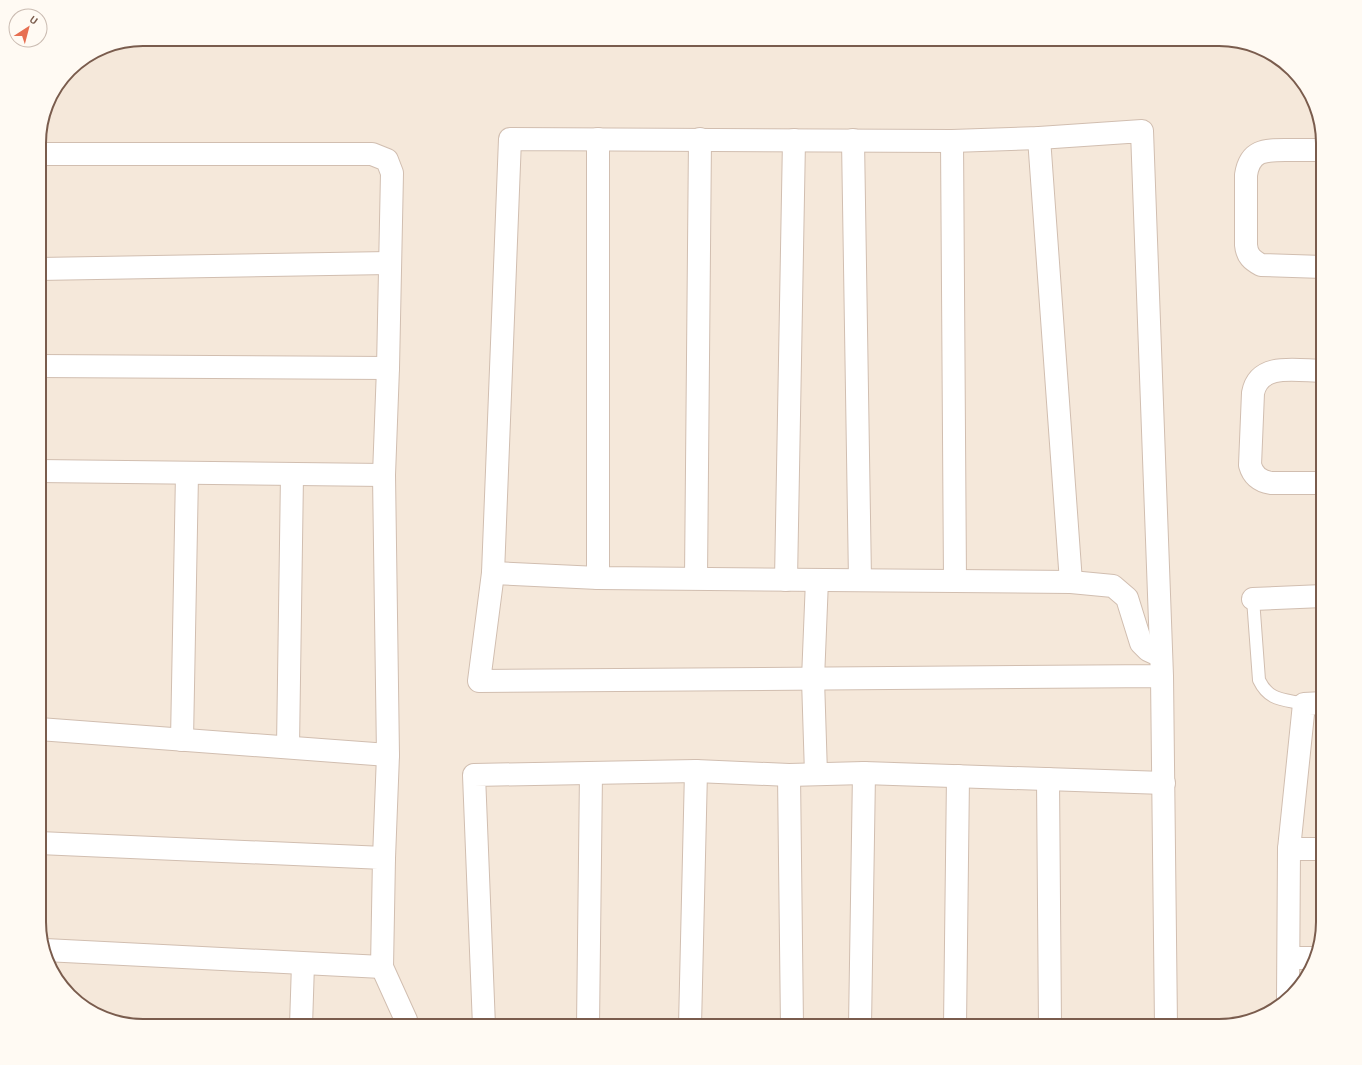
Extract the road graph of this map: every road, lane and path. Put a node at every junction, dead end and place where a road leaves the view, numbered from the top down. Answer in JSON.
{"nodes":[{"id":1,"x":1040,"y":138,"type":"junction"},
{"id":2,"x":598,"y":139,"type":"junction"},
{"id":3,"x":700,"y":140,"type":"junction"},
{"id":4,"x":794,"y":140,"type":"junction"},
{"id":5,"x":853,"y":140,"type":"junction"},
{"id":6,"x":952,"y":141,"type":"junction"},
{"id":7,"x":1316,"y":150,"type":"edge"},
{"id":8,"x":46,"y":154,"type":"edge"},
{"id":9,"x":389,"y":263,"type":"junction"},
{"id":10,"x":1316,"y":267,"type":"edge"},
{"id":11,"x":46,"y":269,"type":"edge"},
{"id":12,"x":46,"y":366,"type":"edge"},
{"id":13,"x":388,"y":368,"type":"junction"},
{"id":14,"x":1316,"y":371,"type":"edge"},
{"id":15,"x":46,"y":472,"type":"edge"},
{"id":16,"x":187,"y":474,"type":"junction"},
{"id":17,"x":292,"y":475,"type":"junction"},
{"id":18,"x":384,"y":475,"type":"junction"},
{"id":19,"x":1316,"y":484,"type":"edge"},
{"id":20,"x":493,"y":573,"type":"junction"},
{"id":21,"x":598,"y":578,"type":"junction"},
{"id":22,"x":696,"y":578,"type":"junction"},
{"id":23,"x":786,"y":580,"type":"junction"},
{"id":24,"x":817,"y":580,"type":"junction"},
{"id":25,"x":860,"y":580,"type":"junction"},
{"id":26,"x":955,"y":581,"type":"junction"},
{"id":27,"x":1071,"y":582,"type":"junction"},
{"id":28,"x":1316,"y":596,"type":"edge"},
{"id":29,"x":1253,"y":599,"type":"joint"},
{"id":30,"x":1162,"y":666,"type":"junction"},
{"id":31,"x":813,"y":679,"type":"junction"},
{"id":32,"x":1314,"y":703,"type":"edge"},
{"id":33,"x":46,"y":730,"type":"edge"},
{"id":34,"x":182,"y":740,"type":"junction"},
{"id":35,"x":288,"y":747,"type":"junction"},
{"id":36,"x":388,"y":754,"type":"junction"},
{"id":37,"x":696,"y":771,"type":"junction"},
{"id":38,"x":591,"y":773,"type":"junction"},
{"id":39,"x":864,"y":773,"type":"junction"},
{"id":40,"x":816,"y":774,"type":"junction"},
{"id":41,"x":789,"y":775,"type":"junction"},
{"id":42,"x":958,"y":776,"type":"junction"},
{"id":43,"x":1048,"y":779,"type":"junction"},
{"id":44,"x":1164,"y":783,"type":"junction"},
{"id":45,"x":46,"y":843,"type":"edge"},
{"id":46,"x":1290,"y":849,"type":"junction"},
{"id":47,"x":1316,"y":849,"type":"edge"},
{"id":48,"x":384,"y":858,"type":"junction"},
{"id":49,"x":50,"y":950,"type":"edge"},
{"id":50,"x":1289,"y":958,"type":"junction"},
{"id":51,"x":1309,"y":958,"type":"edge"},
{"id":52,"x":303,"y":964,"type":"junction"},
{"id":53,"x":382,"y":968,"type":"junction"},
{"id":54,"x":1288,"y":990,"type":"edge"},
{"id":55,"x":301,"y":1019,"type":"edge"},
{"id":56,"x":406,"y":1019,"type":"edge"},
{"id":57,"x":484,"y":1019,"type":"edge"},
{"id":58,"x":588,"y":1019,"type":"edge"},
{"id":59,"x":690,"y":1019,"type":"edge"},
{"id":60,"x":792,"y":1019,"type":"edge"},
{"id":61,"x":860,"y":1019,"type":"edge"},
{"id":62,"x":955,"y":1019,"type":"edge"},
{"id":63,"x":1050,"y":1019,"type":"edge"},
{"id":64,"x":1166,"y":1019,"type":"edge"}],
"edges":[{"from":1,"to":6,"type":"street"},
{"from":1,"to":27,"type":"street"},
{"from":1,"to":30,"type":"street"},
{"from":2,"to":3,"type":"street"},
{"from":2,"to":20,"type":"street"},
{"from":2,"to":21,"type":"street"},
{"from":3,"to":4,"type":"street"},
{"from":3,"to":22,"type":"street"},
{"from":4,"to":5,"type":"street"},
{"from":4,"to":23,"type":"street"},
{"from":5,"to":6,"type":"street"},
{"from":5,"to":25,"type":"street"},
{"from":6,"to":26,"type":"street"},
{"from":7,"to":10,"type":"street"},
{"from":8,"to":9,"type":"street"},
{"from":9,"to":11,"type":"street"},
{"from":9,"to":13,"type":"street"},
{"from":12,"to":13,"type":"street"},
{"from":13,"to":18,"type":"street"},
{"from":14,"to":19,"type":"street"},
{"from":15,"to":16,"type":"street"},
{"from":16,"to":17,"type":"street"},
{"from":16,"to":34,"type":"street"},
{"from":17,"to":18,"type":"street"},
{"from":17,"to":35,"type":"street"},
{"from":18,"to":36,"type":"street"},
{"from":20,"to":21,"type":"street"},
{"from":20,"to":31,"type":"street"},
{"from":21,"to":22,"type":"street"},
{"from":22,"to":23,"type":"street"},
{"from":23,"to":24,"type":"street"},
{"from":24,"to":25,"type":"street"},
{"from":24,"to":31,"type":"street"},
{"from":25,"to":26,"type":"street"},
{"from":26,"to":27,"type":"street"},
{"from":27,"to":30,"type":"street"},
{"from":28,"to":29,"type":"street"},
{"from":29,"to":32,"type":"lane"},
{"from":30,"to":31,"type":"street"},
{"from":30,"to":44,"type":"street"},
{"from":31,"to":40,"type":"street"},
{"from":32,"to":46,"type":"street"},
{"from":33,"to":34,"type":"street"},
{"from":34,"to":35,"type":"street"},
{"from":35,"to":36,"type":"street"},
{"from":36,"to":48,"type":"street"},
{"from":37,"to":38,"type":"street"},
{"from":37,"to":41,"type":"street"},
{"from":37,"to":59,"type":"street"},
{"from":38,"to":57,"type":"street"},
{"from":38,"to":58,"type":"street"},
{"from":39,"to":40,"type":"street"},
{"from":39,"to":42,"type":"street"},
{"from":39,"to":61,"type":"street"},
{"from":40,"to":41,"type":"street"},
{"from":41,"to":60,"type":"street"},
{"from":42,"to":43,"type":"street"},
{"from":42,"to":62,"type":"street"},
{"from":43,"to":44,"type":"street"},
{"from":43,"to":63,"type":"street"},
{"from":44,"to":64,"type":"street"},
{"from":45,"to":48,"type":"street"},
{"from":46,"to":47,"type":"street"},
{"from":46,"to":50,"type":"street"},
{"from":48,"to":53,"type":"street"},
{"from":49,"to":52,"type":"street"},
{"from":50,"to":51,"type":"street"},
{"from":50,"to":54,"type":"street"},
{"from":52,"to":53,"type":"street"},
{"from":52,"to":55,"type":"street"},
{"from":53,"to":56,"type":"street"}]}
